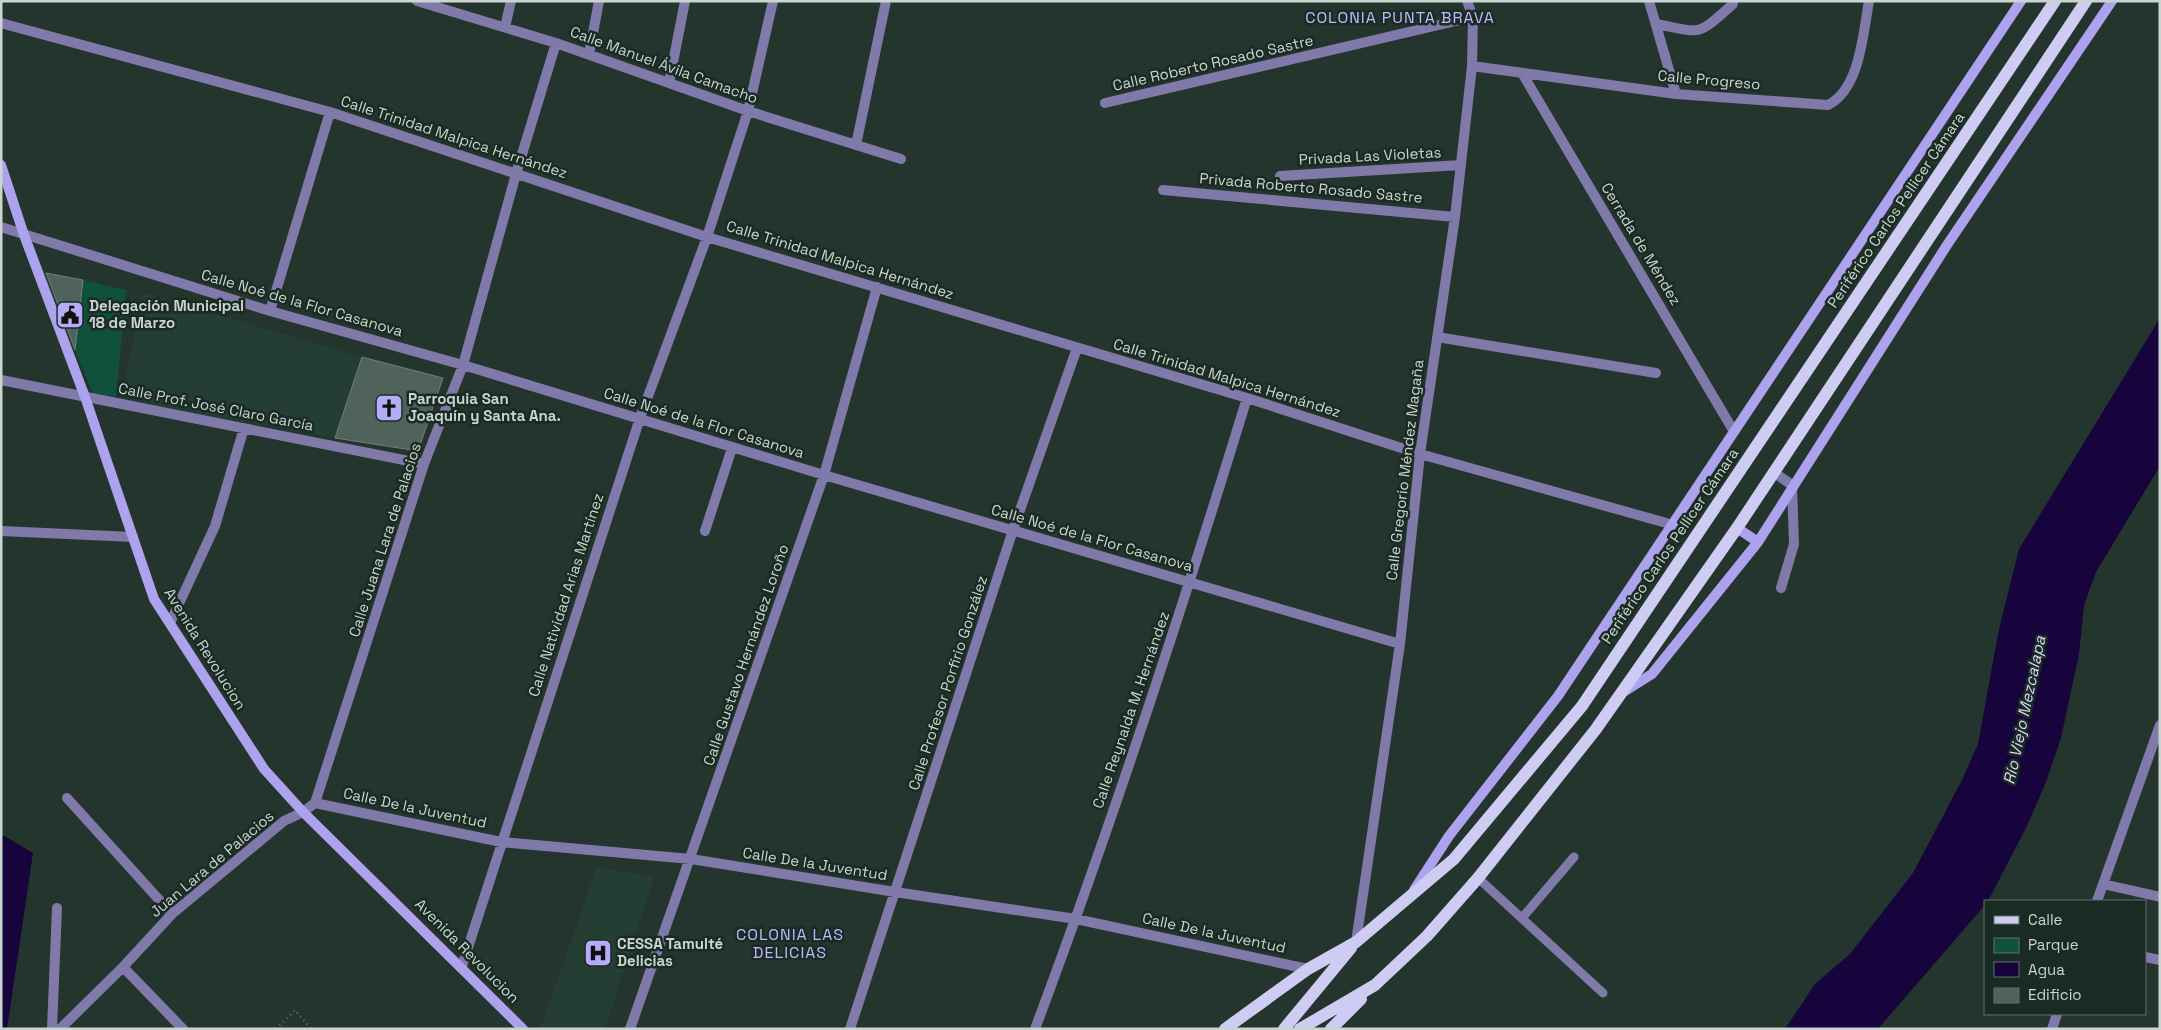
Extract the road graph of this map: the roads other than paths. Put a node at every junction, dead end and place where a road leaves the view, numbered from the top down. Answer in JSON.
{"nodes":[{"id":1,"x":417,"y":1,"type":"edge"},
{"id":2,"x":511,"y":1,"type":"edge"},
{"id":3,"x":600,"y":1,"type":"edge"},
{"id":4,"x":685,"y":1,"type":"edge"},
{"id":5,"x":772,"y":1,"type":"edge"},
{"id":6,"x":886,"y":1,"type":"edge"},
{"id":7,"x":1467,"y":1,"type":"edge"},
{"id":8,"x":1649,"y":1,"type":"edge"},
{"id":9,"x":1733,"y":1,"type":"edge"},
{"id":10,"x":1868,"y":1,"type":"edge"},
{"id":11,"x":2021,"y":1,"type":"edge"},
{"id":12,"x":2055,"y":1,"type":"edge"},
{"id":13,"x":2086,"y":1,"type":"edge"},
{"id":14,"x":2112,"y":1,"type":"edge"},
{"id":15,"x":436,"y":4,"type":"edge"},
{"id":16,"x":1474,"y":17,"type":"junction"},
{"id":17,"x":1,"y":23,"type":"edge"},
{"id":18,"x":1656,"y":24,"type":"junction"},
{"id":19,"x":505,"y":27,"type":"junction"},
{"id":20,"x":556,"y":43,"type":"junction"},
{"id":21,"x":589,"y":54,"type":"junction"},
{"id":22,"x":1472,"y":66,"type":"junction"},
{"id":23,"x":1522,"y":73,"type":"junction"},
{"id":24,"x":669,"y":83,"type":"junction"},
{"id":25,"x":1676,"y":94,"type":"junction"},
{"id":26,"x":1105,"y":103,"type":"dead end"},
{"id":27,"x":748,"y":111,"type":"junction"},
{"id":28,"x":330,"y":112,"type":"junction"},
{"id":29,"x":856,"y":145,"type":"junction"},
{"id":30,"x":901,"y":159,"type":"dead end"},
{"id":31,"x":1,"y":165,"type":"edge"},
{"id":32,"x":1461,"y":165,"type":"junction"},
{"id":33,"x":516,"y":174,"type":"junction"},
{"id":34,"x":1280,"y":176,"type":"dead end"},
{"id":35,"x":1163,"y":190,"type":"dead end"},
{"id":36,"x":1455,"y":217,"type":"junction"},
{"id":37,"x":1,"y":227,"type":"edge"},
{"id":38,"x":24,"y":235,"type":"junction"},
{"id":39,"x":707,"y":236,"type":"junction"},
{"id":40,"x":877,"y":287,"type":"junction"},
{"id":41,"x":270,"y":311,"type":"junction"},
{"id":42,"x":1437,"y":337,"type":"junction"},
{"id":43,"x":1077,"y":348,"type":"junction"},
{"id":44,"x":463,"y":365,"type":"junction"},
{"id":45,"x":1656,"y":373,"type":"dead end"},
{"id":46,"x":1,"y":380,"type":"edge"},
{"id":47,"x":85,"y":397,"type":"junction"},
{"id":48,"x":1247,"y":398,"type":"junction"},
{"id":49,"x":640,"y":418,"type":"junction"},
{"id":50,"x":244,"y":428,"type":"junction"},
{"id":51,"x":1733,"y":430,"type":"junction"},
{"id":52,"x":732,"y":448,"type":"junction"},
{"id":53,"x":1420,"y":454,"type":"junction"},
{"id":54,"x":424,"y":464,"type":"junction"},
{"id":55,"x":1772,"y":472,"type":"junction"},
{"id":56,"x":824,"y":476,"type":"junction"},
{"id":57,"x":1792,"y":486,"type":"junction"},
{"id":58,"x":1670,"y":524,"type":"junction"},
{"id":59,"x":1738,"y":528,"type":"junction"},
{"id":60,"x":1013,"y":530,"type":"junction"},
{"id":61,"x":1,"y":531,"type":"edge"},
{"id":62,"x":705,"y":531,"type":"dead end"},
{"id":63,"x":133,"y":537,"type":"junction"},
{"id":64,"x":1758,"y":542,"type":"junction"},
{"id":65,"x":1190,"y":582,"type":"junction"},
{"id":66,"x":1782,"y":588,"type":"dead end"},
{"id":67,"x":170,"y":623,"type":"junction"},
{"id":68,"x":1400,"y":644,"type":"junction"},
{"id":69,"x":1618,"y":695,"type":"junction"},
{"id":70,"x":2160,"y":725,"type":"edge"},
{"id":71,"x":67,"y":798,"type":"dead end"},
{"id":72,"x":315,"y":803,"type":"junction"},
{"id":73,"x":304,"y":812,"type":"junction"},
{"id":74,"x":500,"y":842,"type":"junction"},
{"id":75,"x":1574,"y":857,"type":"dead end"},
{"id":76,"x":691,"y":859,"type":"junction"},
{"id":77,"x":1478,"y":878,"type":"junction"},
{"id":78,"x":2103,"y":884,"type":"junction"},
{"id":79,"x":895,"y":892,"type":"junction"},
{"id":80,"x":1412,"y":893,"type":"junction"},
{"id":81,"x":2160,"y":897,"type":"edge"},
{"id":82,"x":2097,"y":900,"type":"edge"},
{"id":83,"x":57,"y":908,"type":"dead end"},
{"id":84,"x":172,"y":914,"type":"junction"},
{"id":85,"x":1522,"y":918,"type":"junction"},
{"id":86,"x":1076,"y":919,"type":"junction"},
{"id":87,"x":1356,"y":942,"type":"junction"},
{"id":88,"x":2146,"y":957,"type":"edge"},
{"id":89,"x":2160,"y":960,"type":"edge"},
{"id":90,"x":123,"y":966,"type":"junction"},
{"id":91,"x":462,"y":966,"type":"junction"},
{"id":92,"x":1308,"y":969,"type":"junction"},
{"id":93,"x":1375,"y":985,"type":"junction"},
{"id":94,"x":1603,"y":992,"type":"dead end"},
{"id":95,"x":2057,"y":1015,"type":"edge"},
{"id":96,"x":52,"y":1029,"type":"edge"},
{"id":97,"x":60,"y":1029,"type":"edge"},
{"id":98,"x":183,"y":1029,"type":"edge"},
{"id":99,"x":523,"y":1029,"type":"edge"},
{"id":100,"x":630,"y":1029,"type":"edge"},
{"id":101,"x":850,"y":1029,"type":"edge"},
{"id":102,"x":1035,"y":1029,"type":"edge"},
{"id":103,"x":1225,"y":1029,"type":"edge"},
{"id":104,"x":1284,"y":1029,"type":"edge"},
{"id":105,"x":1300,"y":1029,"type":"edge"},
{"id":106,"x":1331,"y":1029,"type":"edge"},
{"id":107,"x":2052,"y":1029,"type":"edge"}],
"edges":[{"from":1,"to":15,"type":"street","name":"Calle Manuel Ávila Camacho"},
{"from":2,"to":19,"type":"street"},
{"from":3,"to":21,"type":"street"},
{"from":4,"to":24,"type":"street"},
{"from":5,"to":27,"type":"street","name":"Calle Natividad Arias Martínez"},
{"from":6,"to":29,"type":"street"},
{"from":7,"to":16,"type":"street","name":"Calle Gregorio Méndez Magaña"},
{"from":8,"to":18,"type":"street"},
{"from":9,"to":18,"type":"street"},
{"from":10,"to":25,"type":"street","name":"Calle Progreso"},
{"from":11,"to":51,"type":"street"},
{"from":12,"to":80,"type":"main road","name":"Periférico Carlos Pellicer Cámara"},
{"from":13,"to":55,"type":"main road"},
{"from":14,"to":57,"type":"street"},
{"from":15,"to":19,"type":"street","name":"Calle Manuel Ávila Camacho"},
{"from":16,"to":22,"type":"street","name":"Calle Gregorio Méndez Magaña"},
{"from":16,"to":26,"type":"street","name":"Calle Roberto Rosado Sastre"},
{"from":17,"to":28,"type":"street","name":"Calle Trinidad Malpica Hernández"},
{"from":18,"to":25,"type":"street"},
{"from":19,"to":20,"type":"street","name":"Calle Manuel Ávila Camacho"},
{"from":20,"to":21,"type":"street","name":"Calle Manuel Ávila Camacho"},
{"from":20,"to":33,"type":"street","name":"Calle Juana Lara de Palacios"},
{"from":21,"to":24,"type":"street","name":"Calle Manuel Ávila Camacho"},
{"from":22,"to":23,"type":"street","name":"Calle Progreso"},
{"from":22,"to":32,"type":"street","name":"Calle Gregorio Méndez Magaña"},
{"from":23,"to":25,"type":"street","name":"Calle Progreso"},
{"from":23,"to":51,"type":"street","name":"Cerrada de Méndez"},
{"from":24,"to":27,"type":"street","name":"Calle Manuel Ávila Camacho"},
{"from":27,"to":29,"type":"street","name":"Calle Manuel Ávila Camacho"},
{"from":27,"to":39,"type":"street","name":"Calle Natividad Arias Martínez"},
{"from":28,"to":33,"type":"street","name":"Calle Trinidad Malpica Hernández"},
{"from":28,"to":41,"type":"street"},
{"from":29,"to":30,"type":"street","name":"Calle Manuel Ávila Camacho"},
{"from":31,"to":38,"type":"street","name":"Avenida Revolucion"},
{"from":32,"to":34,"type":"street","name":"Privada Las Violetas"},
{"from":32,"to":36,"type":"street","name":"Calle Gregorio Méndez Magaña"},
{"from":33,"to":39,"type":"street","name":"Calle Trinidad Malpica Hernández"},
{"from":33,"to":44,"type":"street","name":"Calle Juana Lara de Palacios"},
{"from":35,"to":36,"type":"street","name":"Privada Roberto Rosado Sastre"},
{"from":36,"to":42,"type":"street","name":"Calle Gregorio Méndez Magaña"},
{"from":37,"to":38,"type":"street","name":"Calle Noé de la Flor Casanova"},
{"from":38,"to":41,"type":"street","name":"Calle Noé de la Flor Casanova"},
{"from":38,"to":47,"type":"street","name":"Avenida Revolucion"},
{"from":39,"to":40,"type":"street","name":"Calle Trinidad Malpica Hernández"},
{"from":39,"to":49,"type":"street","name":"Calle Natividad Arias Martínez"},
{"from":40,"to":43,"type":"street","name":"Calle Trinidad Malpica Hernández"},
{"from":40,"to":56,"type":"street","name":"Calle Gustavo Hernández Loroño"},
{"from":41,"to":44,"type":"street","name":"Calle Noé de la Flor Casanova"},
{"from":42,"to":45,"type":"street"},
{"from":42,"to":53,"type":"street","name":"Calle Gregorio Méndez Magaña"},
{"from":43,"to":48,"type":"street","name":"Calle Trinidad Malpica Hernández"},
{"from":43,"to":60,"type":"street","name":"Calle Profesor Porfirio González"},
{"from":44,"to":49,"type":"street","name":"Calle Noé de la Flor Casanova"},
{"from":44,"to":54,"type":"street","name":"Calle Juana Lara de Palacios"},
{"from":46,"to":47,"type":"street","name":"Calle Prof. José Claro García"},
{"from":47,"to":50,"type":"street","name":"Calle Prof. José Claro García"},
{"from":47,"to":63,"type":"street","name":"Avenida Revolucion"},
{"from":48,"to":53,"type":"street","name":"Calle Trinidad Malpica Hernández"},
{"from":48,"to":65,"type":"street","name":"Calle Reynalda M. Hernández"},
{"from":49,"to":52,"type":"street","name":"Calle Noé de la Flor Casanova"},
{"from":49,"to":74,"type":"street","name":"Calle Natividad Arias Martínez"},
{"from":50,"to":54,"type":"street","name":"Calle Prof. José Claro García"},
{"from":50,"to":67,"type":"street"},
{"from":51,"to":58,"type":"street"},
{"from":52,"to":56,"type":"street","name":"Calle Noé de la Flor Casanova"},
{"from":52,"to":62,"type":"street"},
{"from":53,"to":58,"type":"street","name":"Calle Trinidad Malpica Hernández"},
{"from":53,"to":68,"type":"street","name":"Calle Gregorio Méndez Magaña"},
{"from":54,"to":72,"type":"street","name":"Calle Juana Lara de Palacios"},
{"from":55,"to":57,"type":"street"},
{"from":55,"to":59,"type":"main road"},
{"from":56,"to":60,"type":"street","name":"Calle Noé de la Flor Casanova"},
{"from":56,"to":76,"type":"street","name":"Calle Gustavo Hernández Loroño"},
{"from":57,"to":64,"type":"street"},
{"from":57,"to":66,"type":"street"},
{"from":58,"to":80,"type":"street"},
{"from":59,"to":64,"type":"street"},
{"from":59,"to":69,"type":"main road"},
{"from":60,"to":65,"type":"street","name":"Calle Noé de la Flor Casanova"},
{"from":60,"to":79,"type":"street","name":"Calle Profesor Porfirio González"},
{"from":61,"to":63,"type":"street"},
{"from":63,"to":67,"type":"street","name":"Avenida Revolucion"},
{"from":64,"to":69,"type":"street"},
{"from":65,"to":68,"type":"street","name":"Calle Noé de la Flor Casanova"},
{"from":65,"to":86,"type":"street","name":"Calle Reynalda M. Hernández"},
{"from":67,"to":73,"type":"street","name":"Avenida Revolucion"},
{"from":68,"to":87,"type":"street","name":"Calle Gregorio Méndez Magaña"},
{"from":69,"to":77,"type":"main road"},
{"from":70,"to":78,"type":"street"},
{"from":71,"to":84,"type":"street"},
{"from":72,"to":73,"type":"street"},
{"from":72,"to":74,"type":"street","name":"Calle De la Juventud"},
{"from":73,"to":84,"type":"street","name":"Juan Lara de Palacios"},
{"from":73,"to":91,"type":"street","name":"Avenida Revolucion"},
{"from":74,"to":76,"type":"street","name":"Calle De la Juventud"},
{"from":74,"to":91,"type":"street","name":"Calle Natividad Arias Martínez"},
{"from":75,"to":85,"type":"lane"},
{"from":76,"to":79,"type":"street","name":"Calle De la Juventud"},
{"from":76,"to":100,"type":"street","name":"Calle Gustavo Hernández Loroño"},
{"from":77,"to":85,"type":"lane"},
{"from":77,"to":93,"type":"main road"},
{"from":78,"to":81,"type":"street"},
{"from":78,"to":82,"type":"street"},
{"from":79,"to":86,"type":"street","name":"Calle De la Juventud"},
{"from":79,"to":101,"type":"street","name":"Calle Profesor Porfirio González"},
{"from":80,"to":87,"type":"main road","name":"Periférico Carlos Pellicer Cámara"},
{"from":83,"to":96,"type":"street"},
{"from":84,"to":90,"type":"street","name":"Juan Lara de Palacios"},
{"from":85,"to":94,"type":"lane"},
{"from":86,"to":92,"type":"street","name":"Calle De la Juventud"},
{"from":86,"to":102,"type":"street","name":"Calle Reynalda M. Hernández"},
{"from":87,"to":92,"type":"main road","name":"Periférico Carlos Pellicer Cámara"},
{"from":87,"to":104,"type":"main road"},
{"from":88,"to":89,"type":"street"},
{"from":90,"to":97,"type":"street","name":"Juan Lara de Palacios"},
{"from":90,"to":98,"type":"street"},
{"from":91,"to":99,"type":"street","name":"Avenida Revolucion"},
{"from":92,"to":103,"type":"main road","name":"Periférico Carlos Pellicer Cámara"},
{"from":93,"to":105,"type":"main road"},
{"from":93,"to":106,"type":"main road"},
{"from":95,"to":107,"type":"street"}]}
